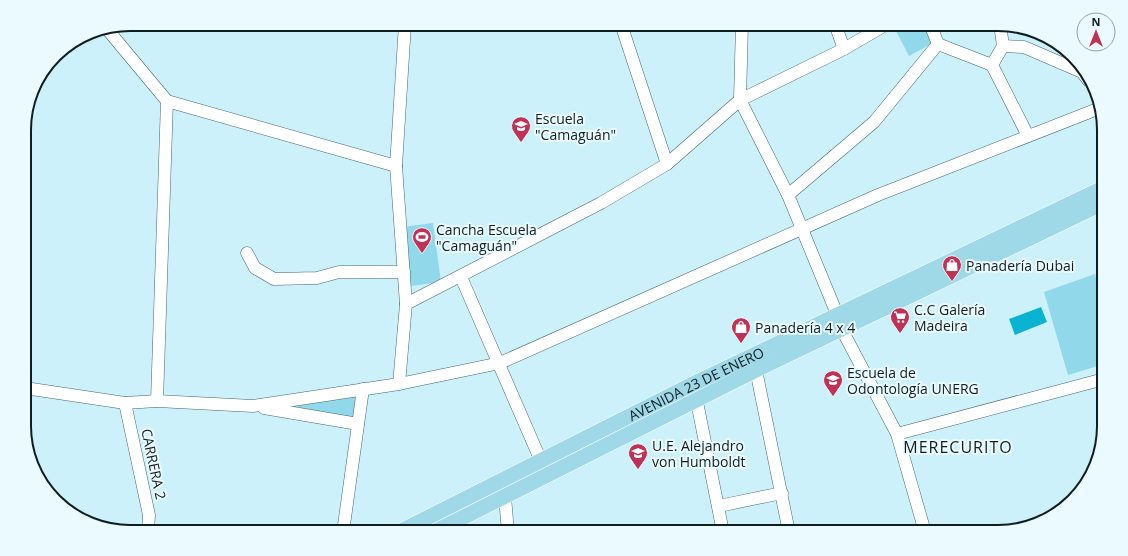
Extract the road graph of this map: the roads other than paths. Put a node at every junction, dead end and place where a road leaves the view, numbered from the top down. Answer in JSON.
{"nodes":[{"id":1,"x":405,"y":31,"type":"edge"},
{"id":2,"x":623,"y":31,"type":"edge"},
{"id":3,"x":742,"y":31,"type":"edge"},
{"id":4,"x":838,"y":31,"type":"edge"},
{"id":5,"x":875,"y":31,"type":"edge"},
{"id":6,"x":933,"y":31,"type":"edge"},
{"id":7,"x":1001,"y":31,"type":"edge"},
{"id":8,"x":110,"y":33,"type":"edge"},
{"id":9,"x":938,"y":44,"type":"junction"},
{"id":10,"x":1003,"y":46,"type":"junction"},
{"id":11,"x":844,"y":49,"type":"junction"},
{"id":12,"x":992,"y":65,"type":"junction"},
{"id":13,"x":1077,"y":70,"type":"edge"},
{"id":14,"x":740,"y":100,"type":"junction"},
{"id":15,"x":167,"y":101,"type":"junction"},
{"id":16,"x":1095,"y":110,"type":"edge"},
{"id":17,"x":1028,"y":136,"type":"junction"},
{"id":18,"x":667,"y":164,"type":"junction"},
{"id":19,"x":396,"y":166,"type":"junction"},
{"id":20,"x":1097,"y":191,"type":"edge"},
{"id":21,"x":788,"y":195,"type":"junction"},
{"id":22,"x":1097,"y":206,"type":"edge"},
{"id":23,"x":802,"y":229,"type":"junction"},
{"id":24,"x":247,"y":253,"type":"dead end"},
{"id":25,"x":404,"y":272,"type":"junction"},
{"id":26,"x":461,"y":277,"type":"junction"},
{"id":27,"x":406,"y":304,"type":"junction"},
{"id":28,"x":839,"y":321,"type":"junction"},
{"id":29,"x":500,"y":364,"type":"junction"},
{"id":30,"x":756,"y":370,"type":"junction"},
{"id":31,"x":1097,"y":382,"type":"edge"},
{"id":32,"x":399,"y":384,"type":"junction"},
{"id":33,"x":693,"y":384,"type":"junction"},
{"id":34,"x":31,"y":389,"type":"edge"},
{"id":35,"x":362,"y":389,"type":"junction"},
{"id":36,"x":697,"y":400,"type":"junction"},
{"id":37,"x":157,"y":401,"type":"junction"},
{"id":38,"x":125,"y":403,"type":"junction"},
{"id":39,"x":253,"y":406,"type":"junction"},
{"id":40,"x":358,"y":424,"type":"junction"},
{"id":41,"x":897,"y":434,"type":"junction"},
{"id":42,"x":541,"y":460,"type":"junction"},
{"id":43,"x":782,"y":493,"type":"junction"},
{"id":44,"x":505,"y":497,"type":"junction"},
{"id":45,"x":719,"y":506,"type":"junction"},
{"id":46,"x":148,"y":525,"type":"edge"},
{"id":47,"x":344,"y":525,"type":"edge"},
{"id":48,"x":413,"y":525,"type":"edge"},
{"id":49,"x":448,"y":525,"type":"edge"},
{"id":50,"x":507,"y":525,"type":"edge"},
{"id":51,"x":722,"y":525,"type":"edge"},
{"id":52,"x":788,"y":525,"type":"edge"},
{"id":53,"x":923,"y":525,"type":"edge"}],
"edges":[{"from":1,"to":19,"type":"street"},
{"from":2,"to":18,"type":"street"},
{"from":3,"to":14,"type":"street"},
{"from":4,"to":11,"type":"street"},
{"from":5,"to":11,"type":"street"},
{"from":6,"to":9,"type":"street"},
{"from":7,"to":10,"type":"street"},
{"from":8,"to":15,"type":"street"},
{"from":9,"to":12,"type":"street"},
{"from":9,"to":21,"type":"street"},
{"from":10,"to":12,"type":"street"},
{"from":10,"to":13,"type":"street"},
{"from":11,"to":14,"type":"street"},
{"from":12,"to":17,"type":"street"},
{"from":14,"to":18,"type":"street"},
{"from":14,"to":21,"type":"street"},
{"from":15,"to":19,"type":"street"},
{"from":15,"to":37,"type":"street"},
{"from":16,"to":17,"type":"street"},
{"from":17,"to":23,"type":"street"},
{"from":18,"to":26,"type":"street"},
{"from":19,"to":25,"type":"street"},
{"from":20,"to":28,"type":"main road","name":"AVENIDA 23 DE ENERO"},
{"from":21,"to":23,"type":"street"},
{"from":22,"to":28,"type":"main road","name":"AVENIDA 23 DE ENERO"},
{"from":23,"to":28,"type":"street"},
{"from":23,"to":29,"type":"street"},
{"from":24,"to":25,"type":"street"},
{"from":25,"to":27,"type":"street"},
{"from":26,"to":27,"type":"street"},
{"from":26,"to":29,"type":"street"},
{"from":27,"to":32,"type":"street"},
{"from":28,"to":30,"type":"main road","name":"AVENIDA 23 DE ENERO"},
{"from":28,"to":33,"type":"main road","name":"AVENIDA 23 DE ENERO"},
{"from":28,"to":41,"type":"street"},
{"from":29,"to":32,"type":"street"},
{"from":29,"to":42,"type":"street"},
{"from":30,"to":36,"type":"main road","name":"AVENIDA 23 DE ENERO"},
{"from":30,"to":43,"type":"street"},
{"from":31,"to":41,"type":"street"},
{"from":32,"to":35,"type":"street"},
{"from":33,"to":36,"type":"street"},
{"from":33,"to":42,"type":"main road","name":"AVENIDA 23 DE ENERO"},
{"from":34,"to":38,"type":"street"},
{"from":35,"to":39,"type":"street"},
{"from":35,"to":40,"type":"street"},
{"from":36,"to":44,"type":"main road","name":"AVENIDA 23 DE ENERO"},
{"from":36,"to":45,"type":"street"},
{"from":37,"to":38,"type":"street"},
{"from":37,"to":39,"type":"street"},
{"from":38,"to":46,"type":"street","name":"CARRERA 2"},
{"from":39,"to":40,"type":"street"},
{"from":40,"to":47,"type":"street"},
{"from":41,"to":53,"type":"street"},
{"from":42,"to":48,"type":"main road","name":"AVENIDA 23 DE ENERO"},
{"from":43,"to":45,"type":"street"},
{"from":43,"to":52,"type":"street"},
{"from":44,"to":49,"type":"main road","name":"AVENIDA 23 DE ENERO"},
{"from":44,"to":50,"type":"street"},
{"from":45,"to":51,"type":"street"}]}
